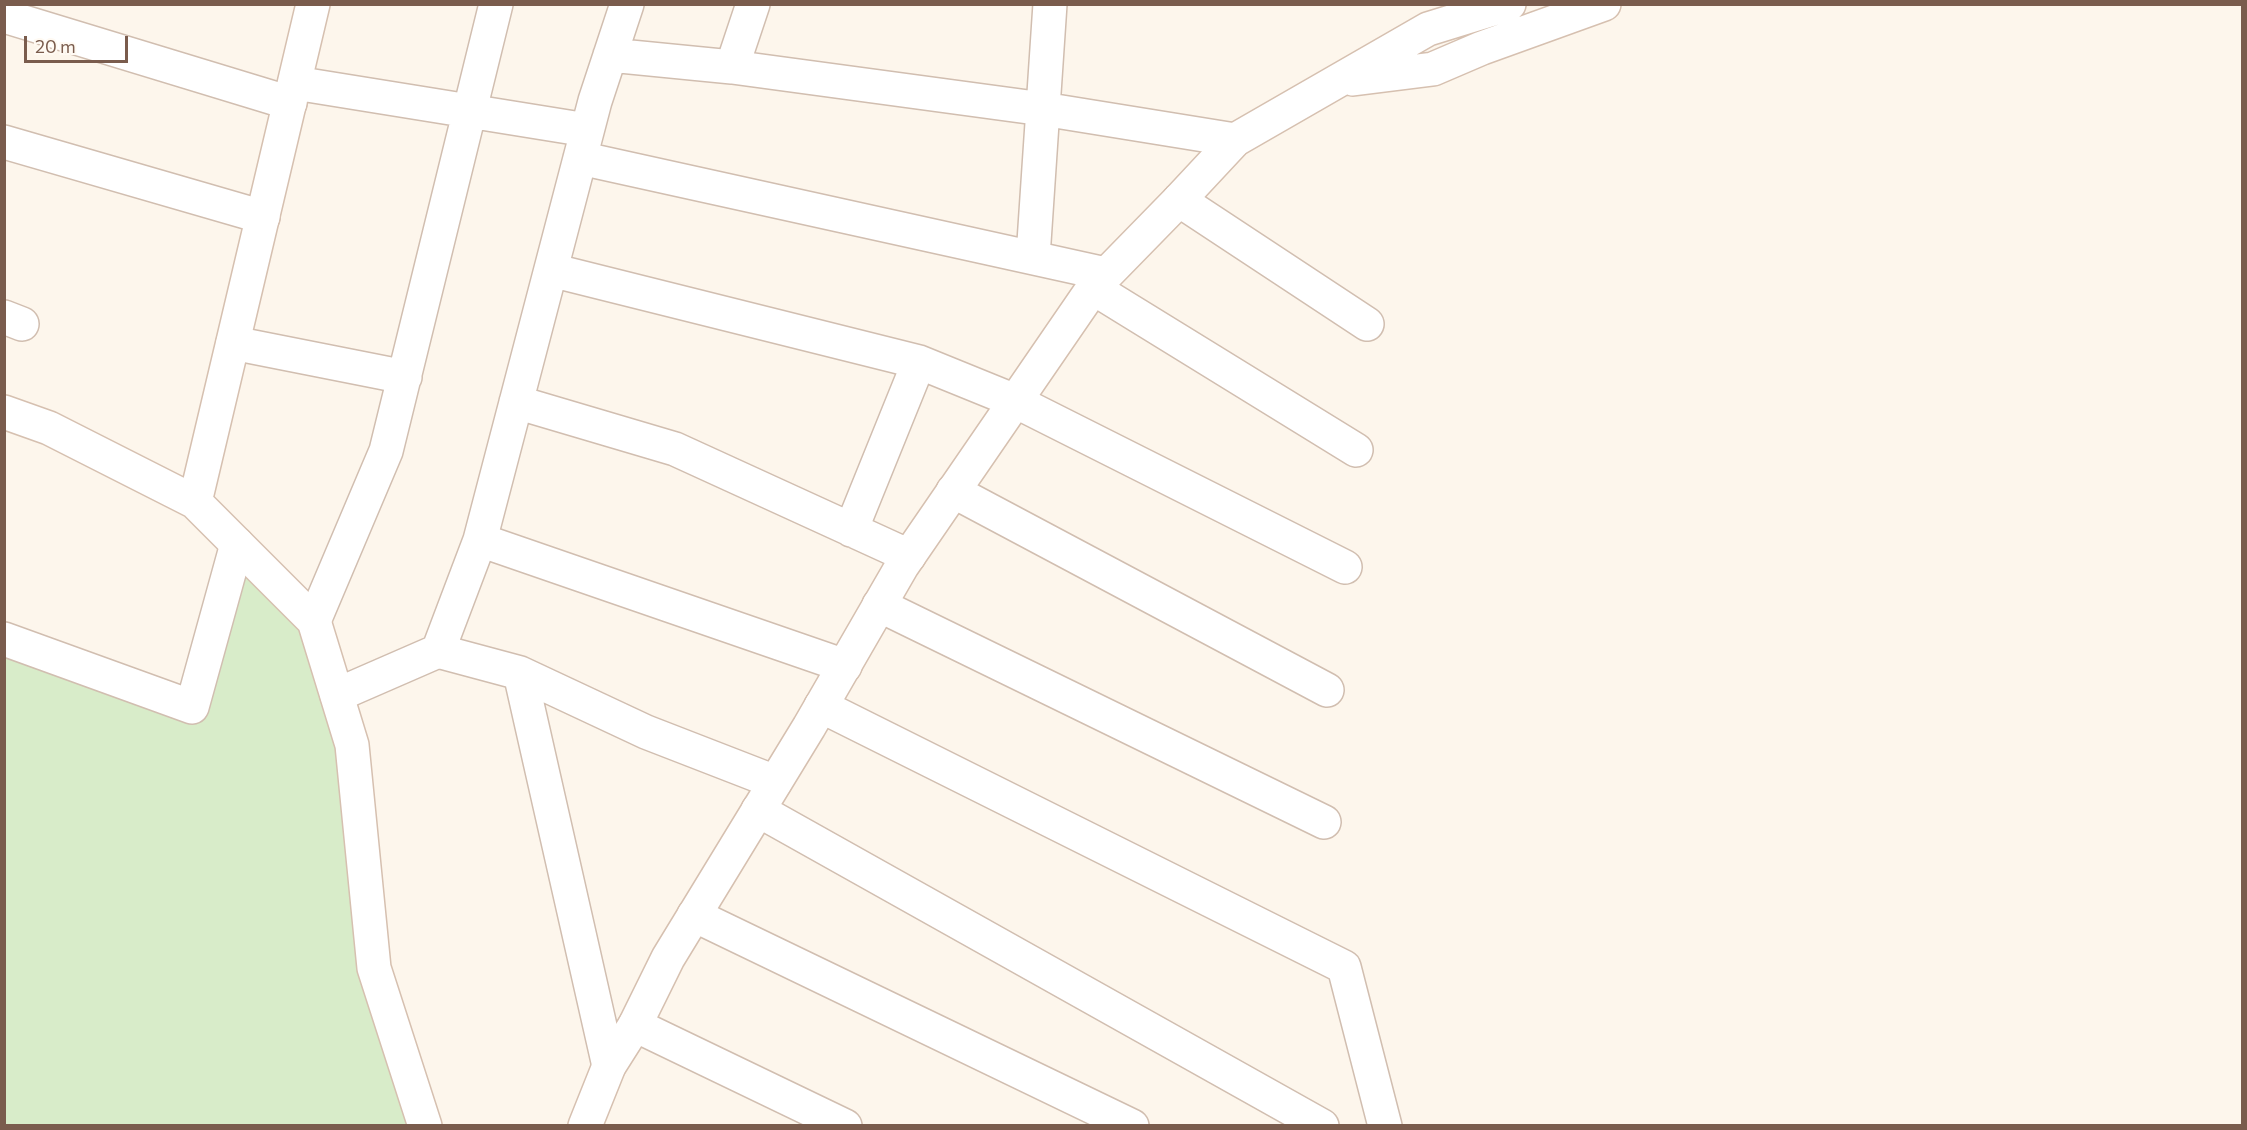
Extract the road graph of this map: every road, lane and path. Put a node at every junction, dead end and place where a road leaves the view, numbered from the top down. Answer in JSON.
{"nodes":[{"id":1,"x":313,"y":4,"type":"edge"},
{"id":2,"x":496,"y":4,"type":"edge"},
{"id":3,"x":627,"y":4,"type":"edge"},
{"id":4,"x":753,"y":4,"type":"edge"},
{"id":5,"x":1050,"y":4,"type":"edge"},
{"id":6,"x":1509,"y":4,"type":"edge"},
{"id":7,"x":1604,"y":4,"type":"edge"},
{"id":8,"x":4,"y":16,"type":"edge"},
{"id":9,"x":610,"y":55,"type":"junction"},
{"id":10,"x":732,"y":67,"type":"junction"},
{"id":11,"x":1339,"y":81,"type":"junction"},
{"id":12,"x":292,"y":93,"type":"junction"},
{"id":13,"x":1043,"y":109,"type":"junction"},
{"id":14,"x":470,"y":111,"type":"junction"},
{"id":15,"x":1235,"y":140,"type":"junction"},
{"id":16,"x":4,"y":142,"type":"edge"},
{"id":17,"x":584,"y":144,"type":"junction"},
{"id":18,"x":1179,"y":201,"type":"junction"},
{"id":19,"x":263,"y":217,"type":"junction"},
{"id":20,"x":1033,"y":257,"type":"junction"},
{"id":21,"x":551,"y":270,"type":"junction"},
{"id":22,"x":1099,"y":281,"type":"junction"},
{"id":23,"x":1367,"y":324,"type":"dead end"},
{"id":24,"x":233,"y":343,"type":"junction"},
{"id":25,"x":919,"y":363,"type":"junction"},
{"id":26,"x":405,"y":377,"type":"junction"},
{"id":27,"x":1015,"y":401,"type":"junction"},
{"id":28,"x":516,"y":402,"type":"junction"},
{"id":29,"x":4,"y":412,"type":"edge"},
{"id":30,"x":1356,"y":450,"type":"dead end"},
{"id":31,"x":953,"y":491,"type":"junction"},
{"id":32,"x":195,"y":502,"type":"junction"},
{"id":33,"x":851,"y":530,"type":"junction"},
{"id":34,"x":480,"y":540,"type":"junction"},
{"id":35,"x":237,"y":544,"type":"junction"},
{"id":36,"x":909,"y":556,"type":"junction"},
{"id":37,"x":1345,"y":567,"type":"dead end"},
{"id":38,"x":879,"y":605,"type":"junction"},
{"id":39,"x":314,"y":621,"type":"junction"},
{"id":40,"x":4,"y":639,"type":"edge"},
{"id":41,"x":438,"y":651,"type":"junction"},
{"id":42,"x":845,"y":666,"type":"junction"},
{"id":43,"x":520,"y":673,"type":"junction"},
{"id":44,"x":1327,"y":690,"type":"dead end"},
{"id":45,"x":337,"y":695,"type":"junction"},
{"id":46,"x":821,"y":706,"type":"junction"},
{"id":47,"x":775,"y":782,"type":"junction"},
{"id":48,"x":758,"y":810,"type":"junction"},
{"id":49,"x":1324,"y":822,"type":"dead end"},
{"id":50,"x":694,"y":915,"type":"junction"},
{"id":51,"x":635,"y":1025,"type":"junction"},
{"id":52,"x":609,"y":1066,"type":"junction"},
{"id":53,"x":426,"y":1125,"type":"edge"},
{"id":54,"x":585,"y":1125,"type":"edge"},
{"id":55,"x":845,"y":1125,"type":"edge"},
{"id":56,"x":1132,"y":1125,"type":"edge"},
{"id":57,"x":1322,"y":1125,"type":"edge"},
{"id":58,"x":1385,"y":1125,"type":"edge"}],
"edges":[{"from":1,"to":12,"type":"street"},
{"from":2,"to":14,"type":"street"},
{"from":3,"to":9,"type":"street"},
{"from":4,"to":10,"type":"street"},
{"from":5,"to":13,"type":"street"},
{"from":6,"to":11,"type":"street"},
{"from":7,"to":11,"type":"street"},
{"from":8,"to":12,"type":"street"},
{"from":9,"to":10,"type":"street"},
{"from":9,"to":17,"type":"street"},
{"from":10,"to":13,"type":"street"},
{"from":11,"to":15,"type":"street"},
{"from":12,"to":14,"type":"street"},
{"from":12,"to":19,"type":"street"},
{"from":13,"to":15,"type":"street"},
{"from":13,"to":20,"type":"street"},
{"from":14,"to":17,"type":"street"},
{"from":14,"to":26,"type":"street"},
{"from":15,"to":18,"type":"street"},
{"from":16,"to":19,"type":"street"},
{"from":17,"to":20,"type":"street"},
{"from":17,"to":21,"type":"street"},
{"from":18,"to":22,"type":"street"},
{"from":18,"to":23,"type":"street"},
{"from":19,"to":24,"type":"street"},
{"from":20,"to":22,"type":"street"},
{"from":21,"to":25,"type":"street"},
{"from":21,"to":28,"type":"street"},
{"from":22,"to":27,"type":"street"},
{"from":22,"to":30,"type":"street"},
{"from":24,"to":26,"type":"street"},
{"from":24,"to":32,"type":"street"},
{"from":25,"to":27,"type":"street"},
{"from":25,"to":33,"type":"street"},
{"from":26,"to":39,"type":"street"},
{"from":27,"to":31,"type":"street"},
{"from":27,"to":37,"type":"street"},
{"from":28,"to":33,"type":"street"},
{"from":28,"to":34,"type":"street"},
{"from":29,"to":32,"type":"street"},
{"from":31,"to":36,"type":"street"},
{"from":31,"to":44,"type":"street"},
{"from":32,"to":35,"type":"street"},
{"from":33,"to":36,"type":"street"},
{"from":34,"to":41,"type":"street"},
{"from":34,"to":42,"type":"street"},
{"from":35,"to":39,"type":"street"},
{"from":35,"to":40,"type":"street"},
{"from":36,"to":38,"type":"street"},
{"from":38,"to":42,"type":"street"},
{"from":38,"to":49,"type":"street"},
{"from":39,"to":45,"type":"street"},
{"from":41,"to":43,"type":"street"},
{"from":41,"to":45,"type":"street"},
{"from":42,"to":46,"type":"street"},
{"from":43,"to":47,"type":"street"},
{"from":43,"to":52,"type":"street"},
{"from":45,"to":53,"type":"street"},
{"from":46,"to":47,"type":"street"},
{"from":46,"to":58,"type":"street"},
{"from":47,"to":48,"type":"street"},
{"from":48,"to":50,"type":"street"},
{"from":48,"to":57,"type":"street"},
{"from":50,"to":51,"type":"street"},
{"from":50,"to":56,"type":"street"},
{"from":51,"to":52,"type":"street"},
{"from":51,"to":55,"type":"street"},
{"from":52,"to":54,"type":"street"}]}
